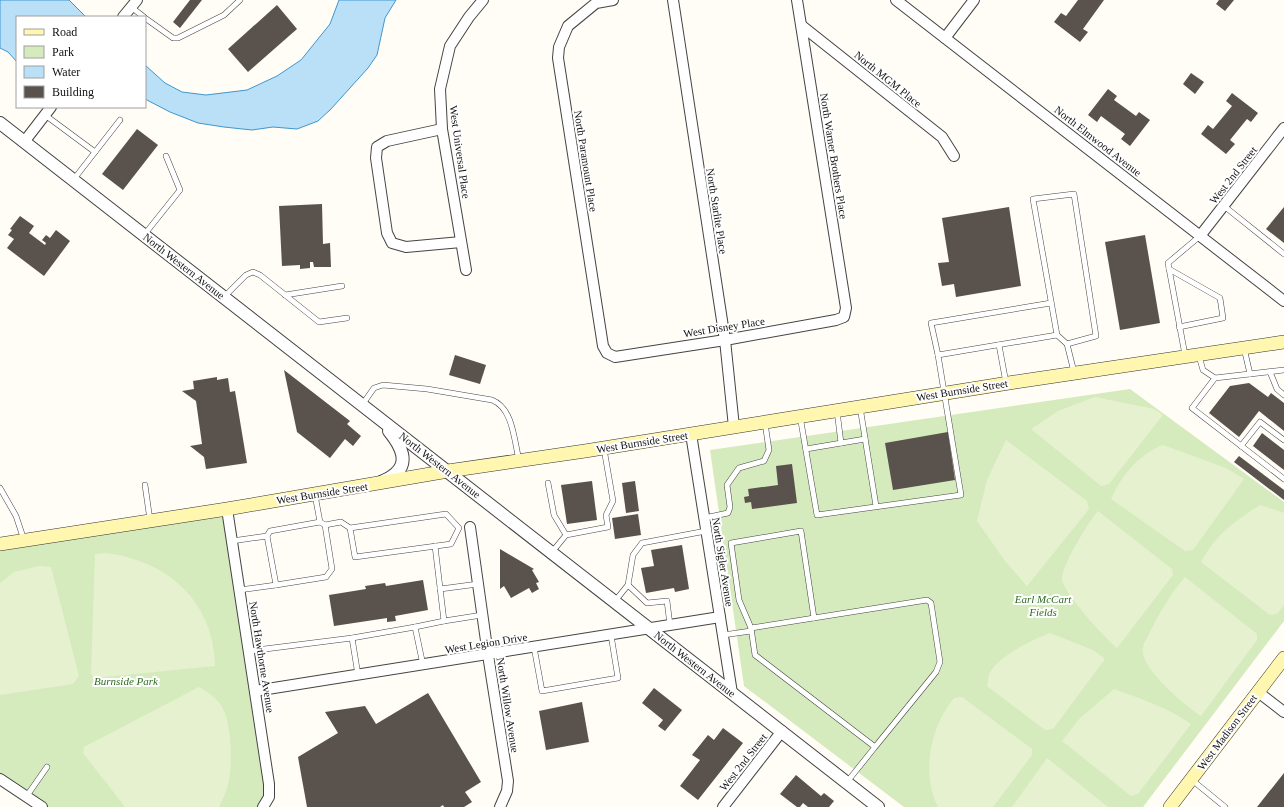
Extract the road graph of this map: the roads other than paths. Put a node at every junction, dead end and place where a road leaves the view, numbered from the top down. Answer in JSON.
{"nodes":[{"id":1,"x":240,"y":0,"type":"edge"},
{"id":2,"x":483,"y":0,"type":"edge"},
{"id":3,"x":613,"y":0,"type":"edge"},
{"id":4,"x":673,"y":0,"type":"edge"},
{"id":5,"x":797,"y":0,"type":"edge"},
{"id":6,"x":896,"y":0,"type":"edge"},
{"id":7,"x":974,"y":0,"type":"edge"},
{"id":8,"x":596,"y":1,"type":"edge"},
{"id":9,"x":134,"y":4,"type":"edge"},
{"id":10,"x":124,"y":16,"type":"edge"},
{"id":11,"x":144,"y":16,"type":"edge"},
{"id":12,"x":146,"y":18,"type":"edge"},
{"id":13,"x":802,"y":26,"type":"junction"},
{"id":14,"x":945,"y":38,"type":"junction"},
{"id":15,"x":48,"y":111,"type":"edge"},
{"id":16,"x":120,"y":120,"type":"dead end"},
{"id":17,"x":0,"y":123,"type":"edge"},
{"id":18,"x":1284,"y":128,"type":"edge"},
{"id":19,"x":442,"y":129,"type":"junction"},
{"id":20,"x":24,"y":142,"type":"junction"},
{"id":21,"x":95,"y":152,"type":"junction"},
{"id":22,"x":166,"y":156,"type":"dead end"},
{"id":23,"x":954,"y":156,"type":"dead end"},
{"id":24,"x":73,"y":180,"type":"junction"},
{"id":25,"x":1224,"y":206,"type":"junction"},
{"id":26,"x":144,"y":235,"type":"junction"},
{"id":27,"x":1200,"y":236,"type":"junction"},
{"id":28,"x":461,"y":242,"type":"junction"},
{"id":29,"x":1284,"y":254,"type":"edge"},
{"id":30,"x":1169,"y":269,"type":"junction"},
{"id":31,"x":466,"y":270,"type":"dead end"},
{"id":32,"x":342,"y":286,"type":"dead end"},
{"id":33,"x":285,"y":294,"type":"junction"},
{"id":34,"x":224,"y":298,"type":"junction"},
{"id":35,"x":1284,"y":301,"type":"edge"},
{"id":36,"x":1051,"y":303,"type":"junction"},
{"id":37,"x":844,"y":317,"type":"joint"},
{"id":38,"x":347,"y":318,"type":"dead end"},
{"id":39,"x":1179,"y":327,"type":"junction"},
{"id":40,"x":1056,"y":335,"type":"junction"},
{"id":41,"x":724,"y":340,"type":"junction"},
{"id":42,"x":1284,"y":342,"type":"edge"},
{"id":43,"x":1067,"y":344,"type":"junction"},
{"id":44,"x":999,"y":345,"type":"junction"},
{"id":45,"x":1244,"y":348,"type":"junction"},
{"id":46,"x":607,"y":353,"type":"joint"},
{"id":47,"x":1199,"y":354,"type":"junction"},
{"id":48,"x":938,"y":355,"type":"junction"},
{"id":49,"x":1185,"y":356,"type":"junction"},
{"id":50,"x":1284,"y":370,"type":"edge"},
{"id":51,"x":1270,"y":372,"type":"junction"},
{"id":52,"x":1075,"y":373,"type":"junction"},
{"id":53,"x":1250,"y":374,"type":"junction"},
{"id":54,"x":1215,"y":378,"type":"junction"},
{"id":55,"x":1006,"y":383,"type":"junction"},
{"id":56,"x":945,"y":393,"type":"junction"},
{"id":57,"x":1284,"y":395,"type":"edge"},
{"id":58,"x":362,"y":405,"type":"junction"},
{"id":59,"x":860,"y":407,"type":"junction"},
{"id":60,"x":837,"y":410,"type":"junction"},
{"id":61,"x":374,"y":413,"type":"junction"},
{"id":62,"x":800,"y":416,"type":"junction"},
{"id":63,"x":764,"y":422,"type":"junction"},
{"id":64,"x":734,"y":427,"type":"junction"},
{"id":65,"x":691,"y":434,"type":"junction"},
{"id":66,"x":866,"y":439,"type":"junction"},
{"id":67,"x":1284,"y":440,"type":"edge"},
{"id":68,"x":841,"y":443,"type":"junction"},
{"id":69,"x":1241,"y":446,"type":"junction"},
{"id":70,"x":604,"y":448,"type":"junction"},
{"id":71,"x":806,"y":449,"type":"junction"},
{"id":72,"x":519,"y":461,"type":"junction"},
{"id":73,"x":448,"y":471,"type":"junction"},
{"id":74,"x":1284,"y":479,"type":"edge"},
{"id":75,"x":548,"y":483,"type":"dead end"},
{"id":76,"x":375,"y":484,"type":"junction"},
{"id":77,"x":144,"y":485,"type":"dead end"},
{"id":78,"x":0,"y":488,"type":"edge"},
{"id":79,"x":315,"y":494,"type":"junction"},
{"id":80,"x":876,"y":506,"type":"junction"},
{"id":81,"x":226,"y":509,"type":"junction"},
{"id":82,"x":704,"y":518,"type":"junction"},
{"id":83,"x":150,"y":521,"type":"junction"},
{"id":84,"x":322,"y":523,"type":"junction"},
{"id":85,"x":470,"y":527,"type":"joint"},
{"id":86,"x":350,"y":528,"type":"junction"},
{"id":87,"x":459,"y":528,"type":"junction"},
{"id":88,"x":706,"y":531,"type":"junction"},
{"id":89,"x":566,"y":534,"type":"junction"},
{"id":90,"x":267,"y":536,"type":"junction"},
{"id":91,"x":24,"y":540,"type":"junction"},
{"id":92,"x":232,"y":541,"type":"junction"},
{"id":93,"x":0,"y":544,"type":"edge"},
{"id":94,"x":435,"y":546,"type":"junction"},
{"id":95,"x":552,"y":552,"type":"junction"},
{"id":96,"x":478,"y":584,"type":"junction"},
{"id":97,"x":276,"y":585,"type":"junction"},
{"id":98,"x":628,"y":585,"type":"junction"},
{"id":99,"x":440,"y":589,"type":"junction"},
{"id":100,"x":239,"y":590,"type":"junction"},
{"id":101,"x":615,"y":601,"type":"junction"},
{"id":102,"x":482,"y":615,"type":"junction"},
{"id":103,"x":720,"y":617,"type":"junction"},
{"id":104,"x":814,"y":618,"type":"junction"},
{"id":105,"x":444,"y":621,"type":"junction"},
{"id":106,"x":670,"y":625,"type":"junction"},
{"id":107,"x":415,"y":627,"type":"junction"},
{"id":108,"x":650,"y":629,"type":"junction"},
{"id":109,"x":751,"y":630,"type":"junction"},
{"id":110,"x":611,"y":635,"type":"junction"},
{"id":111,"x":723,"y":635,"type":"junction"},
{"id":112,"x":352,"y":638,"type":"junction"},
{"id":113,"x":534,"y":647,"type":"junction"},
{"id":114,"x":249,"y":651,"type":"junction"},
{"id":115,"x":488,"y":655,"type":"junction"},
{"id":116,"x":1284,"y":658,"type":"edge"},
{"id":117,"x":423,"y":665,"type":"junction"},
{"id":118,"x":358,"y":675,"type":"junction"},
{"id":119,"x":255,"y":691,"type":"junction"},
{"id":120,"x":1258,"y":692,"type":"junction"},
{"id":121,"x":732,"y":693,"type":"junction"},
{"id":122,"x":1284,"y":712,"type":"edge"},
{"id":123,"x":782,"y":731,"type":"junction"},
{"id":124,"x":875,"y":747,"type":"junction"},
{"id":125,"x":47,"y":767,"type":"dead end"},
{"id":126,"x":0,"y":779,"type":"edge"},
{"id":127,"x":1191,"y":779,"type":"junction"},
{"id":128,"x":847,"y":782,"type":"junction"},
{"id":129,"x":26,"y":797,"type":"junction"},
{"id":130,"x":42,"y":807,"type":"edge"},
{"id":131,"x":263,"y":807,"type":"edge"},
{"id":132,"x":500,"y":807,"type":"edge"},
{"id":133,"x":723,"y":807,"type":"edge"},
{"id":134,"x":878,"y":807,"type":"edge"},
{"id":135,"x":1170,"y":807,"type":"edge"},
{"id":136,"x":1225,"y":807,"type":"edge"}],
"edges":[{"from":1,"to":12,"type":"lane"},
{"from":2,"to":19,"type":"street","name":"West Universal Place"},
{"from":3,"to":8,"type":"street","name":"North Paramount Place"},
{"from":4,"to":41,"type":"street","name":"North Starlite Place"},
{"from":5,"to":13,"type":"street","name":"North Warner Brothers Place"},
{"from":6,"to":14,"type":"street","name":"North Elmwood Avenue"},
{"from":7,"to":14,"type":"street"},
{"from":8,"to":46,"type":"street","name":"North Paramount Place"},
{"from":9,"to":10,"type":"street"},
{"from":9,"to":11,"type":"lane"},
{"from":13,"to":23,"type":"street","name":"North MGM Place"},
{"from":13,"to":37,"type":"street","name":"North Warner Brothers Place"},
{"from":14,"to":27,"type":"street","name":"North Elmwood Avenue"},
{"from":15,"to":20,"type":"street"},
{"from":15,"to":21,"type":"lane"},
{"from":16,"to":21,"type":"lane"},
{"from":17,"to":20,"type":"street","name":"North Western Avenue"},
{"from":18,"to":25,"type":"street","name":"West 2nd Street"},
{"from":19,"to":28,"type":"street","name":"West Universal Place"},
{"from":19,"to":28,"type":"street"},
{"from":20,"to":24,"type":"street","name":"North Western Avenue"},
{"from":21,"to":24,"type":"lane"},
{"from":22,"to":26,"type":"lane"},
{"from":24,"to":26,"type":"street","name":"North Western Avenue"},
{"from":25,"to":27,"type":"street","name":"West 2nd Street"},
{"from":25,"to":29,"type":"lane"},
{"from":26,"to":34,"type":"street","name":"North Western Avenue"},
{"from":27,"to":30,"type":"lane"},
{"from":27,"to":35,"type":"street","name":"North Elmwood Avenue"},
{"from":28,"to":31,"type":"street","name":"West Universal Place"},
{"from":30,"to":39,"type":"lane"},
{"from":30,"to":39,"type":"lane"},
{"from":32,"to":33,"type":"lane"},
{"from":33,"to":34,"type":"lane"},
{"from":33,"to":38,"type":"lane"},
{"from":34,"to":58,"type":"street","name":"North Western Avenue"},
{"from":36,"to":40,"type":"lane"},
{"from":36,"to":43,"type":"lane"},
{"from":36,"to":48,"type":"lane"},
{"from":37,"to":41,"type":"street","name":"West Disney Place"},
{"from":39,"to":49,"type":"lane"},
{"from":40,"to":43,"type":"lane"},
{"from":40,"to":44,"type":"lane"},
{"from":41,"to":46,"type":"street","name":"West Disney Place"},
{"from":41,"to":64,"type":"street","name":"North Starlite Place"},
{"from":42,"to":45,"type":"main road","name":"West Burnside Street"},
{"from":43,"to":52,"type":"lane"},
{"from":44,"to":48,"type":"lane"},
{"from":44,"to":55,"type":"lane"},
{"from":45,"to":47,"type":"main road","name":"West Burnside Street"},
{"from":45,"to":53,"type":"lane"},
{"from":47,"to":49,"type":"main road","name":"West Burnside Street"},
{"from":47,"to":54,"type":"lane"},
{"from":48,"to":56,"type":"lane"},
{"from":49,"to":52,"type":"main road","name":"West Burnside Street"},
{"from":50,"to":51,"type":"lane"},
{"from":51,"to":53,"type":"lane"},
{"from":51,"to":57,"type":"lane"},
{"from":52,"to":55,"type":"main road","name":"West Burnside Street"},
{"from":53,"to":54,"type":"lane"},
{"from":54,"to":69,"type":"lane"},
{"from":55,"to":56,"type":"main road","name":"West Burnside Street"},
{"from":56,"to":59,"type":"main road","name":"West Burnside Street"},
{"from":56,"to":80,"type":"lane"},
{"from":58,"to":61,"type":"street","name":"North Western Avenue"},
{"from":58,"to":72,"type":"lane"},
{"from":59,"to":60,"type":"main road","name":"West Burnside Street"},
{"from":59,"to":66,"type":"lane"},
{"from":60,"to":62,"type":"main road","name":"West Burnside Street"},
{"from":60,"to":68,"type":"lane"},
{"from":61,"to":73,"type":"street","name":"North Western Avenue"},
{"from":61,"to":76,"type":"street"},
{"from":62,"to":63,"type":"main road","name":"West Burnside Street"},
{"from":62,"to":71,"type":"lane"},
{"from":63,"to":64,"type":"main road","name":"West Burnside Street"},
{"from":63,"to":82,"type":"lane"},
{"from":64,"to":65,"type":"main road","name":"West Burnside Street"},
{"from":65,"to":70,"type":"main road","name":"West Burnside Street"},
{"from":65,"to":82,"type":"street","name":"North Sigler Avenue"},
{"from":66,"to":68,"type":"lane"},
{"from":66,"to":80,"type":"lane"},
{"from":67,"to":69,"type":"lane"},
{"from":68,"to":71,"type":"lane"},
{"from":69,"to":74,"type":"lane"},
{"from":70,"to":72,"type":"main road","name":"West Burnside Street"},
{"from":70,"to":89,"type":"lane"},
{"from":71,"to":80,"type":"lane"},
{"from":72,"to":73,"type":"main road","name":"West Burnside Street"},
{"from":73,"to":76,"type":"main road","name":"West Burnside Street"},
{"from":73,"to":95,"type":"street","name":"North Western Avenue"},
{"from":75,"to":89,"type":"lane"},
{"from":76,"to":79,"type":"main road","name":"West Burnside Street"},
{"from":77,"to":83,"type":"lane"},
{"from":78,"to":91,"type":"lane"},
{"from":79,"to":81,"type":"main road","name":"West Burnside Street"},
{"from":79,"to":84,"type":"lane"},
{"from":81,"to":83,"type":"main road","name":"West Burnside Street"},
{"from":81,"to":92,"type":"street","name":"North Hawthorne Avenue"},
{"from":82,"to":88,"type":"street","name":"North Sigler Avenue"},
{"from":83,"to":91,"type":"main road","name":"West Burnside Street"},
{"from":84,"to":86,"type":"lane"},
{"from":84,"to":90,"type":"lane"},
{"from":84,"to":97,"type":"lane"},
{"from":85,"to":87,"type":"lane"},
{"from":85,"to":96,"type":"street","name":"North Willow Avenue"},
{"from":86,"to":87,"type":"lane"},
{"from":86,"to":94,"type":"lane"},
{"from":87,"to":94,"type":"lane"},
{"from":88,"to":98,"type":"lane"},
{"from":88,"to":103,"type":"street","name":"North Sigler Avenue"},
{"from":89,"to":95,"type":"lane"},
{"from":90,"to":92,"type":"lane"},
{"from":90,"to":97,"type":"lane"},
{"from":91,"to":93,"type":"main road","name":"West Burnside Street"},
{"from":92,"to":100,"type":"street","name":"North Hawthorne Avenue"},
{"from":94,"to":99,"type":"lane"},
{"from":95,"to":101,"type":"street","name":"North Western Avenue"},
{"from":96,"to":99,"type":"lane"},
{"from":96,"to":102,"type":"street","name":"North Willow Avenue"},
{"from":97,"to":100,"type":"lane"},
{"from":98,"to":101,"type":"lane"},
{"from":98,"to":106,"type":"lane"},
{"from":99,"to":105,"type":"lane"},
{"from":100,"to":114,"type":"street","name":"North Hawthorne Avenue"},
{"from":101,"to":108,"type":"street","name":"North Western Avenue"},
{"from":102,"to":105,"type":"lane"},
{"from":102,"to":115,"type":"street","name":"North Willow Avenue"},
{"from":103,"to":106,"type":"street","name":"West Legion Drive"},
{"from":103,"to":111,"type":"street","name":"North Sigler Avenue"},
{"from":104,"to":109,"type":"lane"},
{"from":104,"to":109,"type":"lane"},
{"from":104,"to":124,"type":"lane"},
{"from":105,"to":107,"type":"lane"},
{"from":106,"to":108,"type":"street","name":"West Legion Drive"},
{"from":107,"to":112,"type":"lane"},
{"from":107,"to":117,"type":"lane"},
{"from":108,"to":110,"type":"street","name":"West Legion Drive"},
{"from":108,"to":121,"type":"street","name":"North Western Avenue"},
{"from":109,"to":111,"type":"lane"},
{"from":109,"to":124,"type":"lane"},
{"from":110,"to":113,"type":"street","name":"West Legion Drive"},
{"from":110,"to":113,"type":"lane"},
{"from":111,"to":121,"type":"street","name":"North Sigler Avenue"},
{"from":112,"to":114,"type":"lane"},
{"from":112,"to":118,"type":"lane"},
{"from":113,"to":115,"type":"street","name":"West Legion Drive"},
{"from":114,"to":119,"type":"street","name":"North Hawthorne Avenue"},
{"from":115,"to":117,"type":"street","name":"West Legion Drive"},
{"from":115,"to":132,"type":"street","name":"North Willow Avenue"},
{"from":116,"to":120,"type":"main road","name":"West Madison Street"},
{"from":117,"to":118,"type":"street","name":"West Legion Drive"},
{"from":118,"to":119,"type":"street","name":"West Legion Drive"},
{"from":119,"to":131,"type":"street","name":"North Hawthorne Avenue"},
{"from":120,"to":122,"type":"street"},
{"from":120,"to":127,"type":"main road","name":"West Madison Street"},
{"from":121,"to":123,"type":"street","name":"North Western Avenue"},
{"from":123,"to":128,"type":"street","name":"North Western Avenue"},
{"from":123,"to":133,"type":"street","name":"West 2nd Street"},
{"from":124,"to":128,"type":"lane"},
{"from":125,"to":129,"type":"lane"},
{"from":126,"to":129,"type":"street"},
{"from":127,"to":135,"type":"main road","name":"West Madison Street"},
{"from":127,"to":136,"type":"lane"},
{"from":128,"to":134,"type":"street","name":"North Western Avenue"},
{"from":129,"to":130,"type":"street"}]}
